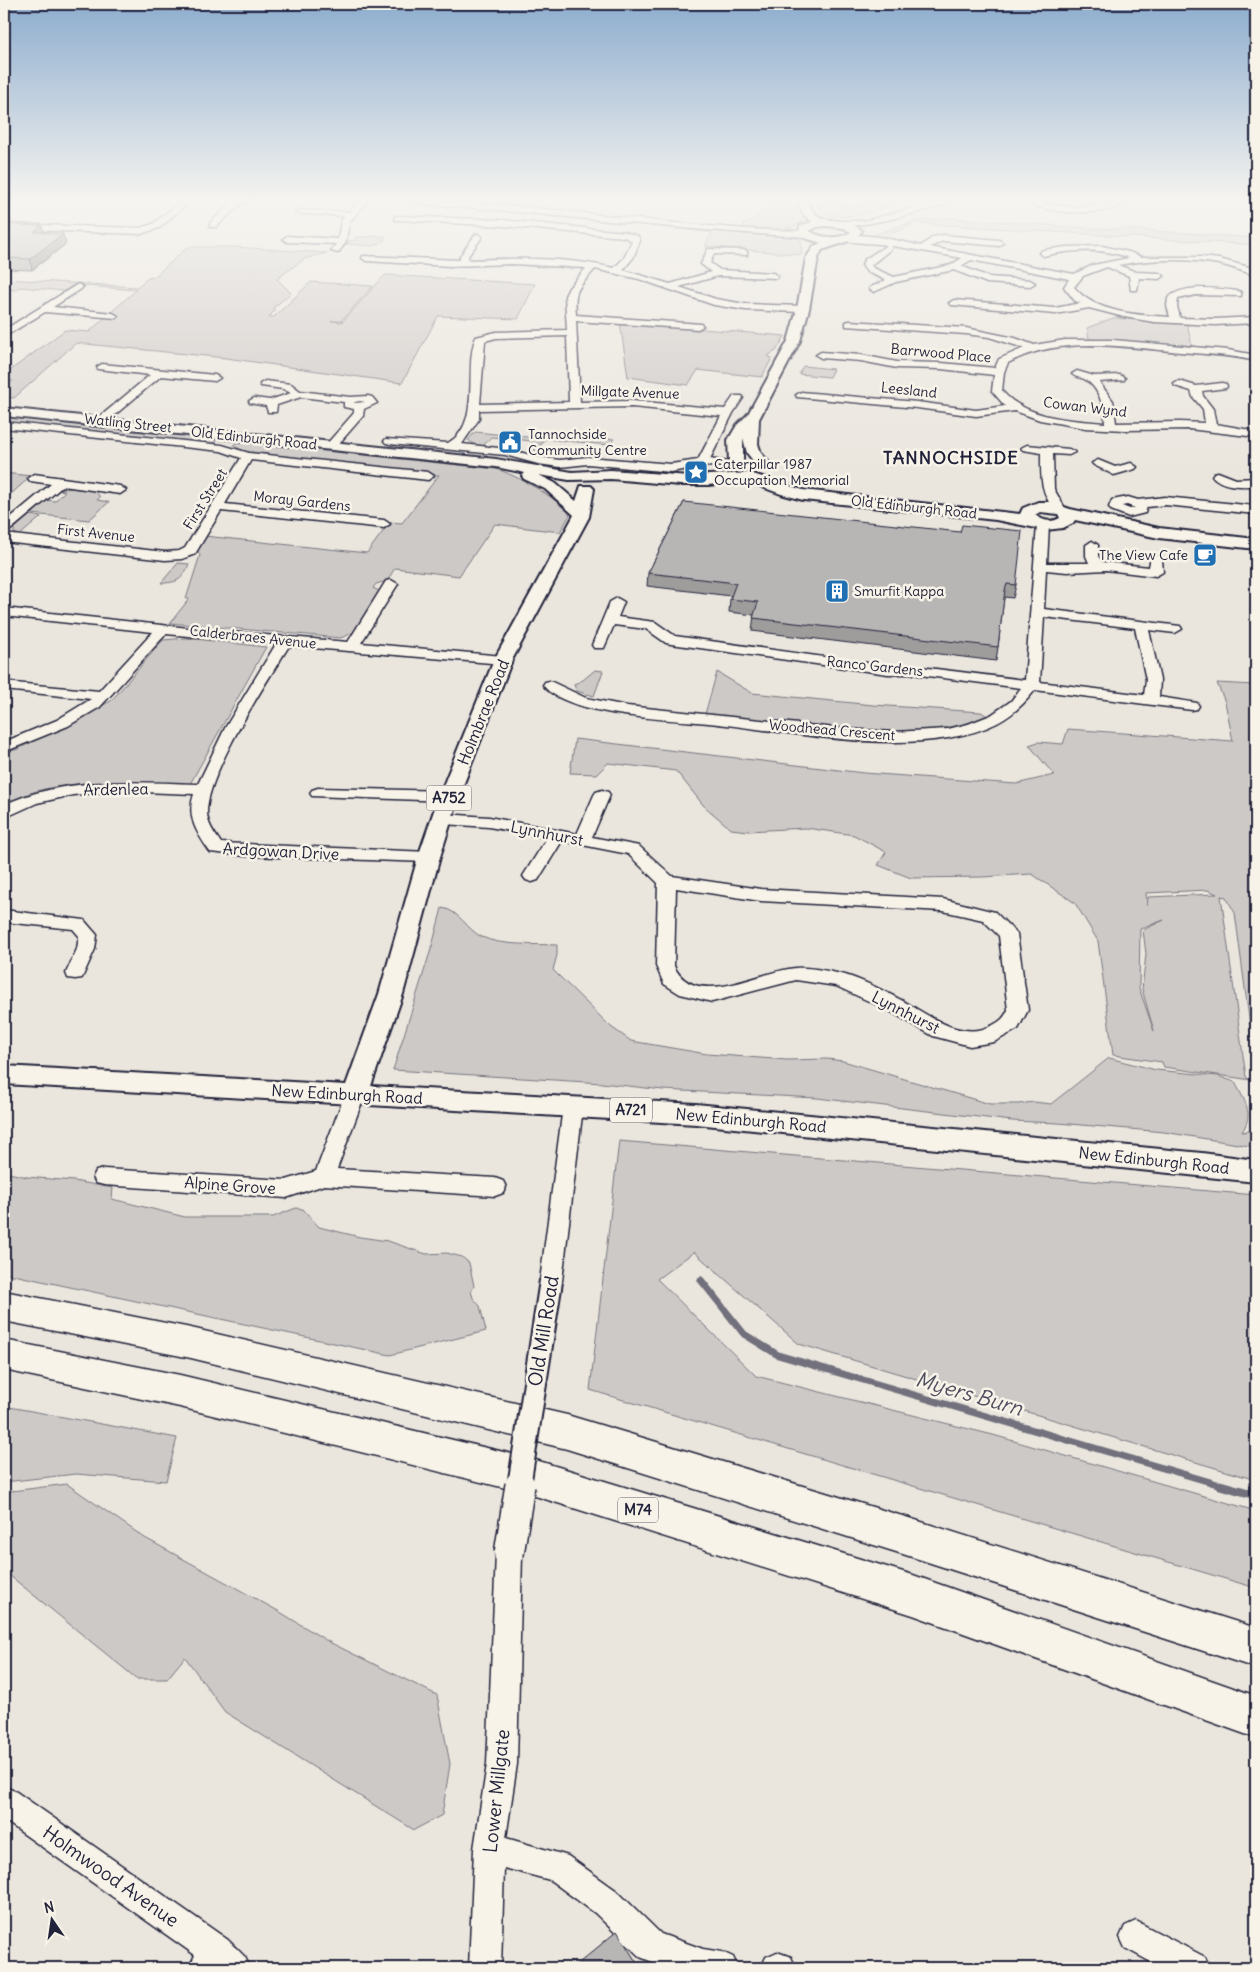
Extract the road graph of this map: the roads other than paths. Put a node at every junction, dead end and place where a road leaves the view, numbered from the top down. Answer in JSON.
{"nodes":[{"id":1,"x":68,"y":293,"type":"edge"},
{"id":2,"x":571,"y":293,"type":"edge"},
{"id":3,"x":687,"y":293,"type":"edge"},
{"id":4,"x":806,"y":293,"type":"edge"},
{"id":5,"x":1073,"y":293,"type":"edge"},
{"id":6,"x":1222,"y":293,"type":"joint"},
{"id":7,"x":1238,"y":294,"type":"dead end"},
{"id":8,"x":954,"y":303,"type":"dead end"},
{"id":9,"x":1088,"y":305,"type":"junction"},
{"id":10,"x":43,"y":309,"type":"junction"},
{"id":11,"x":804,"y":309,"type":"junction"},
{"id":12,"x":113,"y":316,"type":"dead end"},
{"id":13,"x":570,"y":318,"type":"junction"},
{"id":14,"x":1176,"y":320,"type":"junction"},
{"id":15,"x":1256,"y":320,"type":"edge"},
{"id":16,"x":849,"y":324,"type":"dead end"},
{"id":17,"x":698,"y":326,"type":"dead end"},
{"id":18,"x":870,"y":326,"type":"junction"},
{"id":19,"x":572,"y":333,"type":"junction"},
{"id":20,"x":4,"y":334,"type":"edge"},
{"id":21,"x":867,"y":337,"type":"dead end"},
{"id":22,"x":1034,"y":348,"type":"junction"},
{"id":23,"x":1256,"y":358,"type":"edge"},
{"id":24,"x":809,"y":360,"type":"dead end"},
{"id":25,"x":102,"y":368,"type":"dead end"},
{"id":26,"x":999,"y":372,"type":"junction"},
{"id":27,"x":159,"y":373,"type":"junction"},
{"id":28,"x":1077,"y":374,"type":"dead end"},
{"id":29,"x":215,"y":378,"type":"dead end"},
{"id":30,"x":1120,"y":378,"type":"dead end"},
{"id":31,"x":1093,"y":379,"type":"junction"},
{"id":32,"x":265,"y":384,"type":"dead end"},
{"id":33,"x":1179,"y":384,"type":"dead end"},
{"id":34,"x":1222,"y":386,"type":"dead end"},
{"id":35,"x":1196,"y":389,"type":"junction"},
{"id":36,"x":797,"y":391,"type":"joint"},
{"id":37,"x":297,"y":394,"type":"junction"},
{"id":38,"x":738,"y":398,"type":"dead end"},
{"id":39,"x":254,"y":401,"type":"dead end"},
{"id":40,"x":789,"y":401,"type":"dead end"},
{"id":41,"x":4,"y":404,"type":"edge"},
{"id":42,"x":575,"y":405,"type":"junction"},
{"id":43,"x":475,"y":407,"type":"junction"},
{"id":44,"x":1013,"y":408,"type":"junction"},
{"id":45,"x":728,"y":413,"type":"junction"},
{"id":46,"x":754,"y":416,"type":"junction"},
{"id":47,"x":100,"y":422,"type":"junction"},
{"id":48,"x":4,"y":426,"type":"edge"},
{"id":49,"x":1111,"y":426,"type":"junction"},
{"id":50,"x":1211,"y":428,"type":"junction"},
{"id":51,"x":1256,"y":434,"type":"edge"},
{"id":52,"x":230,"y":435,"type":"junction"},
{"id":53,"x":390,"y":441,"type":"dead end"},
{"id":54,"x":452,"y":445,"type":"junction"},
{"id":55,"x":331,"y":446,"type":"junction"},
{"id":56,"x":219,"y":448,"type":"junction"},
{"id":57,"x":408,"y":448,"type":"junction"},
{"id":58,"x":1027,"y":448,"type":"dead end"},
{"id":59,"x":1047,"y":450,"type":"junction"},
{"id":60,"x":1068,"y":452,"type":"dead end"},
{"id":61,"x":248,"y":456,"type":"junction"},
{"id":62,"x":703,"y":462,"type":"junction"},
{"id":63,"x":1098,"y":463,"type":"dead end"},
{"id":64,"x":504,"y":464,"type":"junction"},
{"id":65,"x":732,"y":465,"type":"junction"},
{"id":66,"x":765,"y":466,"type":"junction"},
{"id":67,"x":1131,"y":467,"type":"dead end"},
{"id":68,"x":1113,"y":471,"type":"junction"},
{"id":69,"x":428,"y":476,"type":"dead end"},
{"id":70,"x":572,"y":476,"type":"junction"},
{"id":71,"x":1218,"y":476,"type":"dead end"},
{"id":72,"x":747,"y":477,"type":"junction"},
{"id":73,"x":34,"y":478,"type":"dead end"},
{"id":74,"x":643,"y":478,"type":"junction"},
{"id":75,"x":693,"y":481,"type":"junction"},
{"id":76,"x":60,"y":482,"type":"junction"},
{"id":77,"x":1256,"y":482,"type":"edge"},
{"id":78,"x":587,"y":488,"type":"junction"},
{"id":79,"x":554,"y":489,"type":"junction"},
{"id":80,"x":120,"y":490,"type":"dead end"},
{"id":81,"x":1119,"y":494,"type":"joint"},
{"id":82,"x":1228,"y":495,"type":"junction"},
{"id":83,"x":833,"y":498,"type":"junction"},
{"id":84,"x":218,"y":507,"type":"junction"},
{"id":85,"x":1256,"y":510,"type":"edge"},
{"id":86,"x":1038,"y":512,"type":"junction"},
{"id":87,"x":581,"y":513,"type":"junction"},
{"id":88,"x":384,"y":524,"type":"dead end"},
{"id":89,"x":4,"y":529,"type":"edge"},
{"id":90,"x":4,"y":538,"type":"edge"},
{"id":91,"x":1256,"y":544,"type":"edge"},
{"id":92,"x":1092,"y":545,"type":"dead end"},
{"id":93,"x":185,"y":554,"type":"joint"},
{"id":94,"x":1156,"y":559,"type":"dead end"},
{"id":95,"x":1041,"y":566,"type":"junction"},
{"id":96,"x":1097,"y":566,"type":"junction"},
{"id":97,"x":391,"y":584,"type":"dead end"},
{"id":98,"x":617,"y":602,"type":"dead end"},
{"id":99,"x":4,"y":612,"type":"edge"},
{"id":100,"x":1038,"y":612,"type":"junction"},
{"id":101,"x":608,"y":620,"type":"junction"},
{"id":102,"x":1141,"y":625,"type":"junction"},
{"id":103,"x":164,"y":628,"type":"junction"},
{"id":104,"x":1175,"y":628,"type":"dead end"},
{"id":105,"x":285,"y":640,"type":"junction"},
{"id":106,"x":599,"y":645,"type":"dead end"},
{"id":107,"x":352,"y":647,"type":"junction"},
{"id":108,"x":503,"y":660,"type":"junction"},
{"id":109,"x":550,"y":685,"type":"dead end"},
{"id":110,"x":1032,"y":685,"type":"junction"},
{"id":111,"x":4,"y":686,"type":"edge"},
{"id":112,"x":103,"y":696,"type":"junction"},
{"id":113,"x":1151,"y":701,"type":"junction"},
{"id":114,"x":1192,"y":706,"type":"dead end"},
{"id":115,"x":4,"y":747,"type":"edge"},
{"id":116,"x":203,"y":789,"type":"junction"},
{"id":117,"x":318,"y":793,"type":"dead end"},
{"id":118,"x":602,"y":795,"type":"dead end"},
{"id":119,"x":449,"y":796,"type":"junction"},
{"id":120,"x":4,"y":813,"type":"edge"},
{"id":121,"x":443,"y":819,"type":"junction"},
{"id":122,"x":558,"y":834,"type":"junction"},
{"id":123,"x":583,"y":839,"type":"junction"},
{"id":124,"x":429,"y":858,"type":"junction"},
{"id":125,"x":532,"y":876,"type":"dead end"},
{"id":126,"x":667,"y":881,"type":"junction"},
{"id":127,"x":4,"y":916,"type":"edge"},
{"id":128,"x":75,"y":973,"type":"dead end"},
{"id":129,"x":4,"y":1075,"type":"edge"},
{"id":130,"x":355,"y":1094,"type":"junction"},
{"id":131,"x":574,"y":1107,"type":"junction"},
{"id":132,"x":1256,"y":1171,"type":"edge"},
{"id":133,"x":104,"y":1177,"type":"dead end"},
{"id":134,"x":324,"y":1177,"type":"junction"},
{"id":135,"x":495,"y":1187,"type":"dead end"},
{"id":136,"x":550,"y":1281,"type":"joint"},
{"id":137,"x":4,"y":1306,"type":"edge"},
{"id":138,"x":4,"y":1355,"type":"edge"},
{"id":139,"x":508,"y":1554,"type":"joint"},
{"id":140,"x":1256,"y":1648,"type":"edge"},
{"id":141,"x":1256,"y":1717,"type":"edge"},
{"id":142,"x":4,"y":1802,"type":"edge"},
{"id":143,"x":488,"y":1849,"type":"junction"},
{"id":144,"x":1136,"y":1937,"type":"dead end"},
{"id":145,"x":219,"y":1962,"type":"edge"},
{"id":146,"x":485,"y":1968,"type":"edge"},
{"id":147,"x":722,"y":1968,"type":"edge"},
{"id":148,"x":1194,"y":1968,"type":"edge"}],
"edges":[{"from":1,"to":10,"type":"street"},
{"from":2,"to":13,"type":"street"},
{"from":3,"to":11,"type":"street"},
{"from":4,"to":11,"type":"main road"},
{"from":5,"to":9,"type":"street"},
{"from":6,"to":7,"type":"street"},
{"from":6,"to":14,"type":"street"},
{"from":8,"to":9,"type":"street"},
{"from":9,"to":14,"type":"street"},
{"from":10,"to":12,"type":"street"},
{"from":10,"to":20,"type":"street"},
{"from":11,"to":46,"type":"main road"},
{"from":13,"to":17,"type":"street"},
{"from":13,"to":19,"type":"street"},
{"from":14,"to":15,"type":"street"},
{"from":16,"to":18,"type":"street"},
{"from":18,"to":21,"type":"street"},
{"from":18,"to":22,"type":"street"},
{"from":19,"to":42,"type":"street"},
{"from":19,"to":43,"type":"street"},
{"from":22,"to":23,"type":"street"},
{"from":22,"to":26,"type":"street"},
{"from":24,"to":26,"type":"street","name":"Barrwood Place"},
{"from":25,"to":27,"type":"street"},
{"from":26,"to":44,"type":"street"},
{"from":27,"to":29,"type":"street"},
{"from":27,"to":47,"type":"street"},
{"from":28,"to":31,"type":"street"},
{"from":30,"to":31,"type":"street"},
{"from":31,"to":49,"type":"street"},
{"from":32,"to":37,"type":"street"},
{"from":33,"to":35,"type":"street"},
{"from":34,"to":35,"type":"street"},
{"from":35,"to":50,"type":"street"},
{"from":36,"to":40,"type":"street","name":"Leesland"},
{"from":36,"to":44,"type":"street","name":"Leesland"},
{"from":37,"to":39,"type":"street"},
{"from":37,"to":55,"type":"street"},
{"from":38,"to":45,"type":"street"},
{"from":41,"to":47,"type":"main road","name":"Old Edinburgh Road"},
{"from":42,"to":43,"type":"street","name":"Millgate Avenue"},
{"from":42,"to":45,"type":"street","name":"Millgate Avenue"},
{"from":43,"to":54,"type":"street"},
{"from":44,"to":49,"type":"street","name":"Cowan Wynd"},
{"from":45,"to":62,"type":"street"},
{"from":46,"to":65,"type":"main road"},
{"from":46,"to":66,"type":"main road"},
{"from":47,"to":52,"type":"main road","name":"Old Edinburgh Road"},
{"from":48,"to":56,"type":"street","name":"Watling Street"},
{"from":49,"to":50,"type":"street","name":"Cowan Wynd"},
{"from":50,"to":51,"type":"street","name":"Cowan Wynd"},
{"from":52,"to":55,"type":"main road","name":"Old Edinburgh Road"},
{"from":52,"to":56,"type":"street"},
{"from":53,"to":57,"type":"street"},
{"from":54,"to":57,"type":"street"},
{"from":54,"to":62,"type":"street"},
{"from":55,"to":57,"type":"main road","name":"Old Edinburgh Road"},
{"from":56,"to":61,"type":"street","name":"Watling Street"},
{"from":57,"to":64,"type":"main road","name":"Old Edinburgh Road"},
{"from":58,"to":59,"type":"street"},
{"from":59,"to":60,"type":"street"},
{"from":59,"to":86,"type":"street"},
{"from":61,"to":69,"type":"street"},
{"from":61,"to":84,"type":"street","name":"First Street"},
{"from":62,"to":65,"type":"street"},
{"from":63,"to":68,"type":"street"},
{"from":64,"to":70,"type":"main road","name":"Old Edinburgh Road"},
{"from":64,"to":79,"type":"main road","name":"Old Edinburgh Road"},
{"from":65,"to":66,"type":"main road"},
{"from":65,"to":72,"type":"main road"},
{"from":65,"to":75,"type":"main road","name":"Old Edinburgh Road"},
{"from":66,"to":72,"type":"main road"},
{"from":66,"to":83,"type":"main road","name":"Old Edinburgh Road"},
{"from":67,"to":68,"type":"street"},
{"from":68,"to":81,"type":"street"},
{"from":70,"to":74,"type":"main road","name":"Old Edinburgh Road"},
{"from":70,"to":78,"type":"main road"},
{"from":70,"to":79,"type":"main road"},
{"from":71,"to":82,"type":"street"},
{"from":72,"to":75,"type":"main road","name":"Old Edinburgh Road"},
{"from":72,"to":83,"type":"main road","name":"Old Edinburgh Road"},
{"from":73,"to":76,"type":"street"},
{"from":74,"to":75,"type":"main road","name":"Old Edinburgh Road"},
{"from":74,"to":78,"type":"main road","name":"Old Edinburgh Road"},
{"from":76,"to":80,"type":"street"},
{"from":76,"to":89,"type":"street"},
{"from":77,"to":82,"type":"street"},
{"from":78,"to":79,"type":"main road","name":"Old Edinburgh Road"},
{"from":78,"to":87,"type":"main road","name":"Holmbrae Road","number":"A752"},
{"from":79,"to":87,"type":"main road"},
{"from":81,"to":82,"type":"street"},
{"from":82,"to":85,"type":"street"},
{"from":83,"to":86,"type":"main road","name":"Old Edinburgh Road"},
{"from":84,"to":88,"type":"street","name":"Moray Gardens"},
{"from":84,"to":93,"type":"street","name":"First Street"},
{"from":86,"to":91,"type":"main road","name":"Old Edinburgh Road"},
{"from":86,"to":95,"type":"street"},
{"from":87,"to":108,"type":"main road","name":"Holmbrae Road","number":"A752"},
{"from":90,"to":93,"type":"street","name":"First Avenue"},
{"from":92,"to":96,"type":"street"},
{"from":94,"to":96,"type":"street"},
{"from":95,"to":96,"type":"street"},
{"from":95,"to":100,"type":"street"},
{"from":97,"to":107,"type":"street"},
{"from":98,"to":101,"type":"street"},
{"from":99,"to":103,"type":"street","name":"Calderbraes Avenue"},
{"from":100,"to":102,"type":"street"},
{"from":100,"to":110,"type":"street"},
{"from":101,"to":106,"type":"street"},
{"from":101,"to":110,"type":"street","name":"Ranco Gardens"},
{"from":102,"to":104,"type":"street"},
{"from":102,"to":113,"type":"street"},
{"from":103,"to":105,"type":"street","name":"Calderbraes Avenue"},
{"from":103,"to":112,"type":"street"},
{"from":105,"to":107,"type":"street","name":"Calderbraes Avenue"},
{"from":105,"to":116,"type":"street","name":"Ardgowan Drive"},
{"from":107,"to":108,"type":"street","name":"Calderbraes Avenue"},
{"from":108,"to":119,"type":"main road","name":"Holmbrae Road","number":"A752"},
{"from":109,"to":110,"type":"street","name":"Woodhead Crescent"},
{"from":110,"to":113,"type":"street","name":"Ranco Gardens"},
{"from":111,"to":112,"type":"street"},
{"from":112,"to":115,"type":"street"},
{"from":113,"to":114,"type":"street","name":"Ranco Gardens"},
{"from":116,"to":120,"type":"street","name":"Ardenlea"},
{"from":116,"to":124,"type":"street","name":"Ardgowan Drive"},
{"from":117,"to":119,"type":"street"},
{"from":118,"to":123,"type":"street"},
{"from":119,"to":121,"type":"main road","name":"Holmbrae Road","number":"A752"},
{"from":121,"to":122,"type":"street","name":"Lynnhurst"},
{"from":121,"to":124,"type":"main road","name":"Holmbrae Road","number":"A752"},
{"from":122,"to":123,"type":"street","name":"Lynnhurst"},
{"from":122,"to":125,"type":"street"},
{"from":123,"to":126,"type":"street","name":"Lynnhurst"},
{"from":124,"to":130,"type":"main road","name":"Holmbrae Road","number":"A752"},
{"from":126,"to":126,"type":"street","name":"Lynnhurst"},
{"from":127,"to":128,"type":"street"},
{"from":129,"to":130,"type":"main road","name":"New Edinburgh Road","number":"A721"},
{"from":130,"to":131,"type":"main road","name":"New Edinburgh Road","number":"A721"},
{"from":130,"to":134,"type":"street"},
{"from":131,"to":132,"type":"main road","name":"New Edinburgh Road","number":"A721"},
{"from":131,"to":136,"type":"street","name":"Old Mill Road"},
{"from":133,"to":134,"type":"street","name":"Alpine Grove"},
{"from":134,"to":135,"type":"street"},
{"from":136,"to":139,"type":"street","name":"Old Mill Road","bridge":true},
{"from":137,"to":140,"type":"highway"},
{"from":138,"to":141,"type":"highway","number":"M74"},
{"from":139,"to":143,"type":"street","name":"Lower Millgate"},
{"from":142,"to":145,"type":"street","name":"Holmwood Avenue"},
{"from":143,"to":146,"type":"street","name":"Lower Millgate"},
{"from":143,"to":147,"type":"street"},
{"from":144,"to":148,"type":"street"}]}
